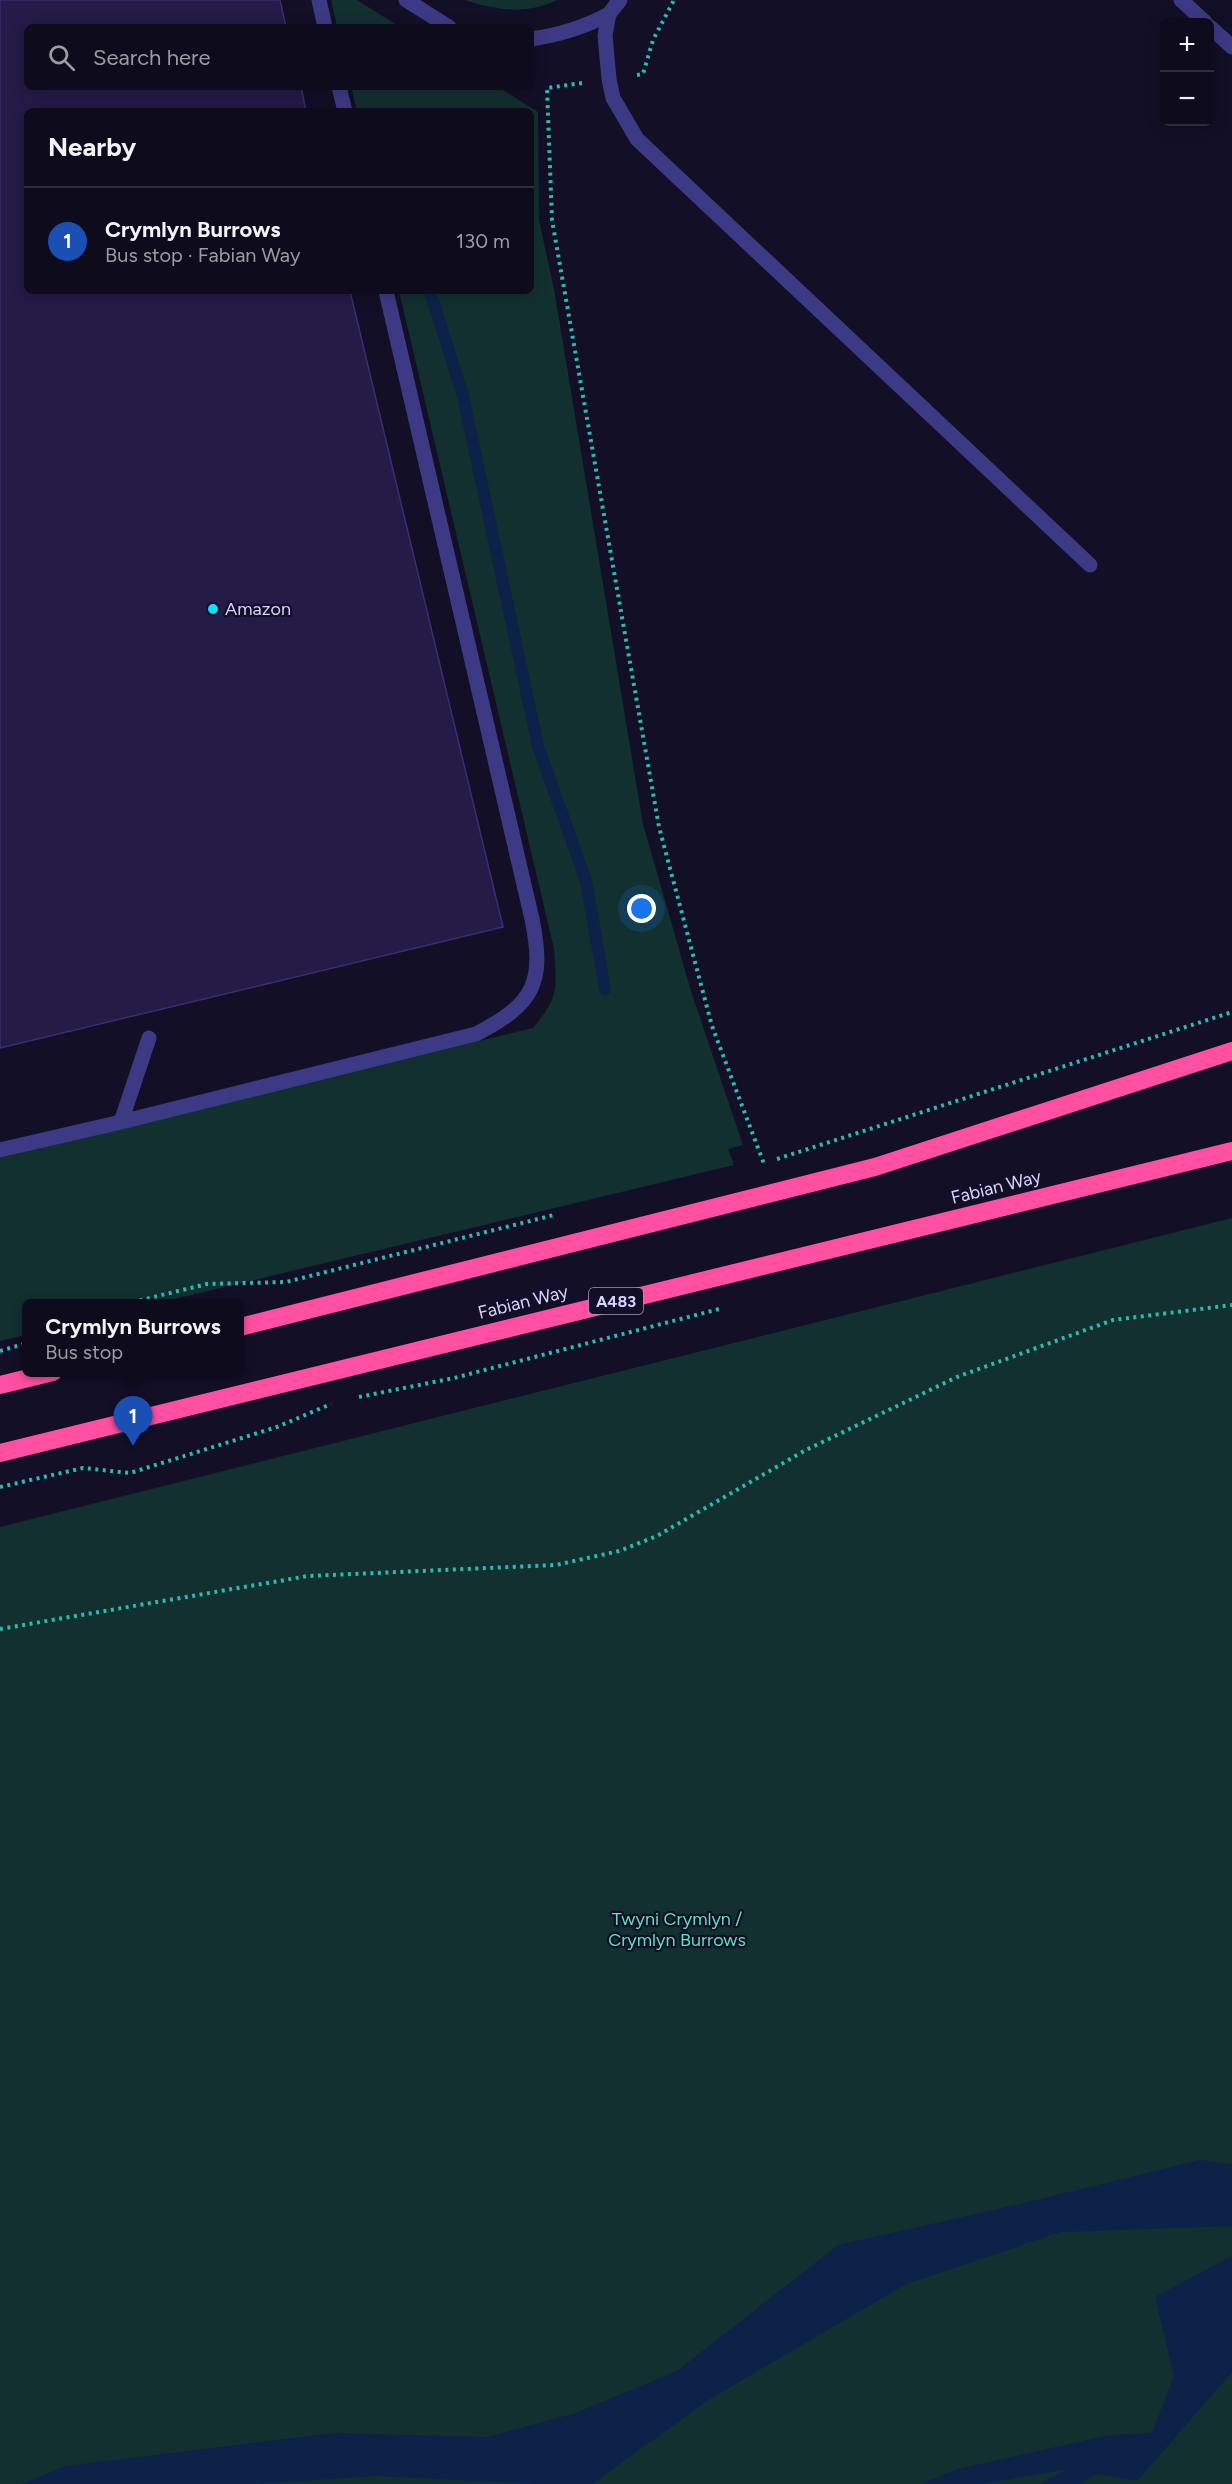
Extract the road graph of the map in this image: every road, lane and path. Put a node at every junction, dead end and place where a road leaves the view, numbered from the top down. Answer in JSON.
{"nodes":[{"id":1,"x":319,"y":0,"type":"edge"},
{"id":2,"x":406,"y":0,"type":"edge"},
{"id":3,"x":620,"y":0,"type":"edge"},
{"id":4,"x":674,"y":0,"type":"edge"},
{"id":5,"x":1181,"y":0,"type":"edge"},
{"id":6,"x":609,"y":14,"type":"junction"},
{"id":7,"x":1201,"y":18,"type":"edge"},
{"id":8,"x":324,"y":24,"type":"edge"},
{"id":9,"x":444,"y":24,"type":"edge"},
{"id":10,"x":1214,"y":31,"type":"edge"},
{"id":11,"x":534,"y":39,"type":"edge"},
{"id":12,"x":1232,"y":47,"type":"edge"},
{"id":13,"x":643,"y":74,"type":"dead end"},
{"id":14,"x":547,"y":88,"type":"dead end"},
{"id":15,"x":340,"y":90,"type":"edge"},
{"id":16,"x":344,"y":108,"type":"edge"},
{"id":17,"x":388,"y":294,"type":"edge"},
{"id":18,"x":1090,"y":566,"type":"dead end"},
{"id":19,"x":1232,"y":1012,"type":"edge"},
{"id":20,"x":149,"y":1038,"type":"dead end"},
{"id":21,"x":1232,"y":1051,"type":"edge"},
{"id":22,"x":121,"y":1122,"type":"junction"},
{"id":23,"x":0,"y":1150,"type":"edge"},
{"id":24,"x":1232,"y":1151,"type":"edge"},
{"id":25,"x":764,"y":1164,"type":"junction"},
{"id":26,"x":752,"y":1166,"type":"dead end"},
{"id":27,"x":555,"y":1215,"type":"dead end"},
{"id":28,"x":145,"y":1299,"type":"edge"},
{"id":29,"x":1232,"y":1305,"type":"edge"},
{"id":30,"x":730,"y":1306,"type":"dead end"},
{"id":31,"x":244,"y":1326,"type":"edge"},
{"id":32,"x":22,"y":1344,"type":"edge"},
{"id":33,"x":0,"y":1351,"type":"edge"},
{"id":34,"x":33,"y":1377,"type":"edge"},
{"id":35,"x":0,"y":1385,"type":"edge"},
{"id":36,"x":355,"y":1398,"type":"dead end"},
{"id":37,"x":333,"y":1403,"type":"dead end"},
{"id":38,"x":0,"y":1453,"type":"edge"},
{"id":39,"x":0,"y":1487,"type":"edge"},
{"id":40,"x":0,"y":1629,"type":"edge"}],
"edges":[{"from":1,"to":8,"type":"street"},
{"from":2,"to":9,"type":"street"},
{"from":3,"to":6,"type":"street"},
{"from":4,"to":13,"type":"path"},
{"from":5,"to":7,"type":"street"},
{"from":6,"to":11,"type":"street"},
{"from":6,"to":18,"type":"street"},
{"from":10,"to":12,"type":"street"},
{"from":14,"to":25,"type":"path"},
{"from":15,"to":16,"type":"street"},
{"from":17,"to":22,"type":"street"},
{"from":19,"to":25,"type":"path"},
{"from":20,"to":22,"type":"street"},
{"from":21,"to":31,"type":"highway"},
{"from":22,"to":23,"type":"street"},
{"from":24,"to":38,"type":"highway","name":"Fabian Way","number":"A483"},
{"from":25,"to":26,"type":"path"},
{"from":27,"to":28,"type":"path"},
{"from":29,"to":40,"type":"path"},
{"from":30,"to":36,"type":"path"},
{"from":32,"to":33,"type":"path"},
{"from":34,"to":35,"type":"highway"},
{"from":37,"to":39,"type":"path"}]}
